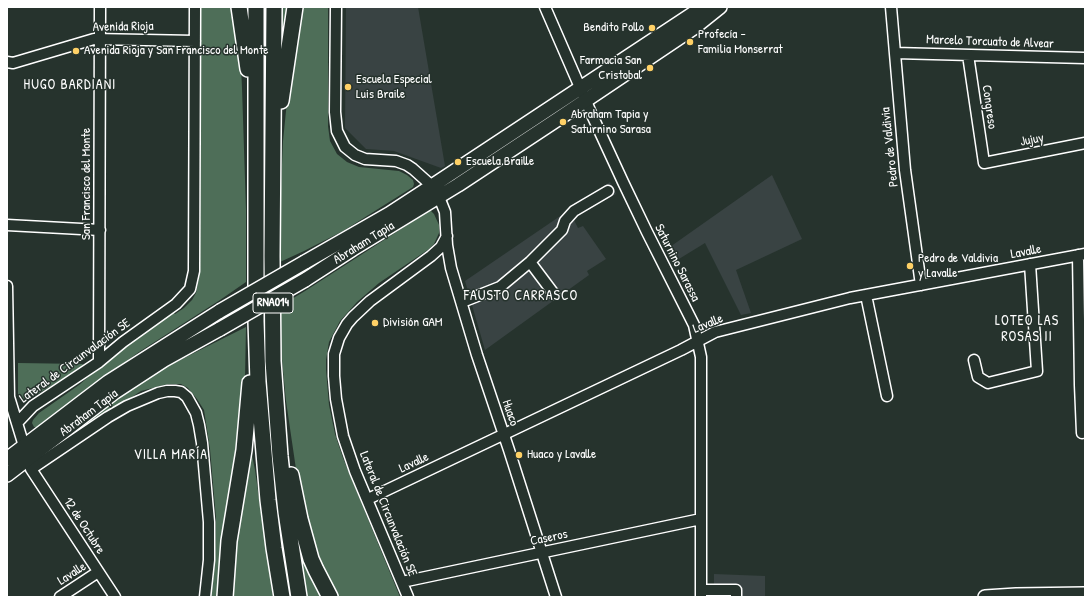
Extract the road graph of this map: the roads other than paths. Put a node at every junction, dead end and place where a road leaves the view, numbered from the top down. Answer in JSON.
{"nodes":[{"id":1,"x":100,"y":7,"type":"edge"},
{"id":2,"x":195,"y":7,"type":"edge"},
{"id":3,"x":239,"y":7,"type":"edge"},
{"id":4,"x":256,"y":7,"type":"edge"},
{"id":5,"x":274,"y":7,"type":"edge"},
{"id":6,"x":295,"y":7,"type":"edge"},
{"id":7,"x":336,"y":7,"type":"edge"},
{"id":8,"x":545,"y":7,"type":"edge"},
{"id":9,"x":720,"y":7,"type":"edge"},
{"id":10,"x":891,"y":7,"type":"edge"},
{"id":11,"x":697,"y":9,"type":"edge"},
{"id":12,"x":696,"y":27,"type":"junction"},
{"id":13,"x":100,"y":39,"type":"junction"},
{"id":14,"x":195,"y":41,"type":"junction"},
{"id":15,"x":895,"y":53,"type":"junction"},
{"id":16,"x":968,"y":55,"type":"junction"},
{"id":17,"x":1085,"y":58,"type":"edge"},
{"id":18,"x":7,"y":62,"type":"edge"},
{"id":19,"x":583,"y":94,"type":"junction"},
{"id":20,"x":256,"y":139,"type":"junction"},
{"id":21,"x":1085,"y":143,"type":"edge"},
{"id":22,"x":984,"y":163,"type":"joint"},
{"id":23,"x":435,"y":191,"type":"junction"},
{"id":24,"x":608,"y":191,"type":"dead end"},
{"id":25,"x":272,"y":224,"type":"junction"},
{"id":26,"x":7,"y":225,"type":"edge"},
{"id":27,"x":100,"y":230,"type":"junction"},
{"id":28,"x":447,"y":236,"type":"junction"},
{"id":29,"x":1082,"y":255,"type":"edge"},
{"id":30,"x":530,"y":262,"type":"junction"},
{"id":31,"x":1030,"y":264,"type":"junction"},
{"id":32,"x":921,"y":285,"type":"junction"},
{"id":33,"x":7,"y":286,"type":"edge"},
{"id":34,"x":554,"y":294,"type":"dead end"},
{"id":35,"x":866,"y":295,"type":"junction"},
{"id":36,"x":462,"y":302,"type":"junction"},
{"id":37,"x":7,"y":311,"type":"edge"},
{"id":38,"x":256,"y":321,"type":"junction"},
{"id":39,"x":698,"y":341,"type":"junction"},
{"id":40,"x":974,"y":360,"type":"dead end"},
{"id":41,"x":274,"y":361,"type":"junction"},
{"id":42,"x":99,"y":362,"type":"junction"},
{"id":43,"x":887,"y":396,"type":"dead end"},
{"id":44,"x":1083,"y":399,"type":"edge"},
{"id":45,"x":17,"y":423,"type":"junction"},
{"id":46,"x":1082,"y":433,"type":"dead end"},
{"id":47,"x":504,"y":435,"type":"junction"},
{"id":48,"x":24,"y":446,"type":"junction"},
{"id":49,"x":7,"y":459,"type":"edge"},
{"id":50,"x":30,"y":464,"type":"junction"},
{"id":51,"x":7,"y":476,"type":"edge"},
{"id":52,"x":368,"y":499,"type":"junction"},
{"id":53,"x":701,"y":519,"type":"junction"},
{"id":54,"x":542,"y":552,"type":"junction"},
{"id":55,"x":98,"y":572,"type":"junction"},
{"id":56,"x":402,"y":582,"type":"junction"},
{"id":57,"x":225,"y":592,"type":"edge"},
{"id":58,"x":701,"y":594,"type":"edge"},
{"id":59,"x":736,"y":594,"type":"edge"},
{"id":60,"x":1085,"y":594,"type":"edge"},
{"id":61,"x":1038,"y":596,"type":"edge"},
{"id":62,"x":60,"y":597,"type":"edge"},
{"id":63,"x":115,"y":597,"type":"edge"},
{"id":64,"x":205,"y":597,"type":"edge"},
{"id":65,"x":282,"y":597,"type":"edge"},
{"id":66,"x":299,"y":597,"type":"edge"},
{"id":67,"x":330,"y":597,"type":"edge"},
{"id":68,"x":408,"y":597,"type":"edge"},
{"id":69,"x":556,"y":597,"type":"edge"},
{"id":70,"x":985,"y":597,"type":"edge"}],
"edges":[{"from":1,"to":13,"type":"street","name":"San Francisco del Monte"},
{"from":2,"to":14,"type":"street","name":"Lateral de Circunvalación SE"},
{"from":3,"to":20,"type":"highway"},
{"from":4,"to":20,"type":"highway","number":"RNA014"},
{"from":5,"to":25,"type":"highway","number":"RNA014"},
{"from":6,"to":25,"type":"highway"},
{"from":7,"to":23,"type":"street"},
{"from":8,"to":19,"type":"street","name":"Saturnino Sarassa"},
{"from":9,"to":12,"type":"main road","name":"Abraham Tapia"},
{"from":10,"to":15,"type":"street","name":"Pedro de Valdivia"},
{"from":11,"to":12,"type":"street"},
{"from":11,"to":19,"type":"main road","name":"Abraham Tapia"},
{"from":12,"to":19,"type":"main road","name":"Abraham Tapia"},
{"from":13,"to":14,"type":"street","name":"Avenida Rioja"},
{"from":13,"to":18,"type":"street","name":"Avenida Rioja"},
{"from":13,"to":27,"type":"street","name":"San Francisco del Monte"},
{"from":14,"to":42,"type":"street","name":"Lateral de Circunvalación SE"},
{"from":15,"to":16,"type":"street","name":"Marcelo Torcuato de Alvear"},
{"from":15,"to":32,"type":"street","name":"Pedro de Valdivia"},
{"from":16,"to":17,"type":"street","name":"Marcelo Torcuato de Alvear"},
{"from":16,"to":22,"type":"street","name":"Congreso"},
{"from":19,"to":23,"type":"main road","name":"Abraham Tapia"},
{"from":19,"to":39,"type":"street","name":"Saturnino Sarassa"},
{"from":20,"to":38,"type":"highway","number":"RNA014"},
{"from":21,"to":22,"type":"street","name":"Jujuy"},
{"from":23,"to":28,"type":"street"},
{"from":23,"to":48,"type":"main road","name":"Abraham Tapia","bridge":true},
{"from":23,"to":50,"type":"main road","name":"Abraham Tapia","bridge":true},
{"from":24,"to":30,"type":"street"},
{"from":25,"to":41,"type":"highway","number":"RNA014"},
{"from":26,"to":27,"type":"street"},
{"from":27,"to":42,"type":"street","name":"San Francisco del Monte"},
{"from":28,"to":36,"type":"street","name":"Huaco"},
{"from":28,"to":52,"type":"street","name":"Lateral de Circunvalación SE"},
{"from":29,"to":31,"type":"street","name":"Lavalle"},
{"from":29,"to":44,"type":"street"},
{"from":30,"to":34,"type":"street"},
{"from":30,"to":36,"type":"street"},
{"from":31,"to":32,"type":"street","name":"Lavalle"},
{"from":31,"to":40,"type":"street"},
{"from":32,"to":35,"type":"street","name":"Lavalle"},
{"from":33,"to":37,"type":"street"},
{"from":35,"to":39,"type":"street","name":"Lavalle"},
{"from":35,"to":43,"type":"street"},
{"from":36,"to":47,"type":"street","name":"Huaco"},
{"from":37,"to":45,"type":"street"},
{"from":38,"to":57,"type":"highway"},
{"from":38,"to":65,"type":"highway","number":"RNA014"},
{"from":39,"to":47,"type":"street","name":"Lavalle"},
{"from":39,"to":53,"type":"street","name":"Saturnino Sarassa"},
{"from":41,"to":66,"type":"highway","number":"RNA014"},
{"from":41,"to":67,"type":"highway"},
{"from":42,"to":45,"type":"street","name":"Lateral de Circunvalación SE"},
{"from":44,"to":46,"type":"street"},
{"from":45,"to":48,"type":"street","name":"Lateral de Circunvalación SE"},
{"from":47,"to":52,"type":"street","name":"Lavalle"},
{"from":47,"to":54,"type":"street","name":"Huaco"},
{"from":48,"to":49,"type":"main road","name":"Abraham Tapia"},
{"from":48,"to":50,"type":"street","name":"Lateral de Circunvalación SE"},
{"from":50,"to":51,"type":"main road","name":"Abraham Tapia"},
{"from":50,"to":55,"type":"street","name":"12 de Octubre"},
{"from":50,"to":64,"type":"street"},
{"from":52,"to":56,"type":"street","name":"Lateral de Circunvalación SE"},
{"from":53,"to":54,"type":"street","name":"Caseros"},
{"from":53,"to":58,"type":"street","name":"Saturnino Sarassa"},
{"from":54,"to":56,"type":"street","name":"Caseros"},
{"from":54,"to":69,"type":"street","name":"Huaco"},
{"from":55,"to":62,"type":"street","name":"Lavalle"},
{"from":55,"to":63,"type":"street","name":"12 de Octubre"},
{"from":56,"to":68,"type":"street","name":"Lateral de Circunvalación SE"},
{"from":58,"to":59,"type":"street"},
{"from":60,"to":61,"type":"main road"},
{"from":61,"to":70,"type":"main road"}]}
